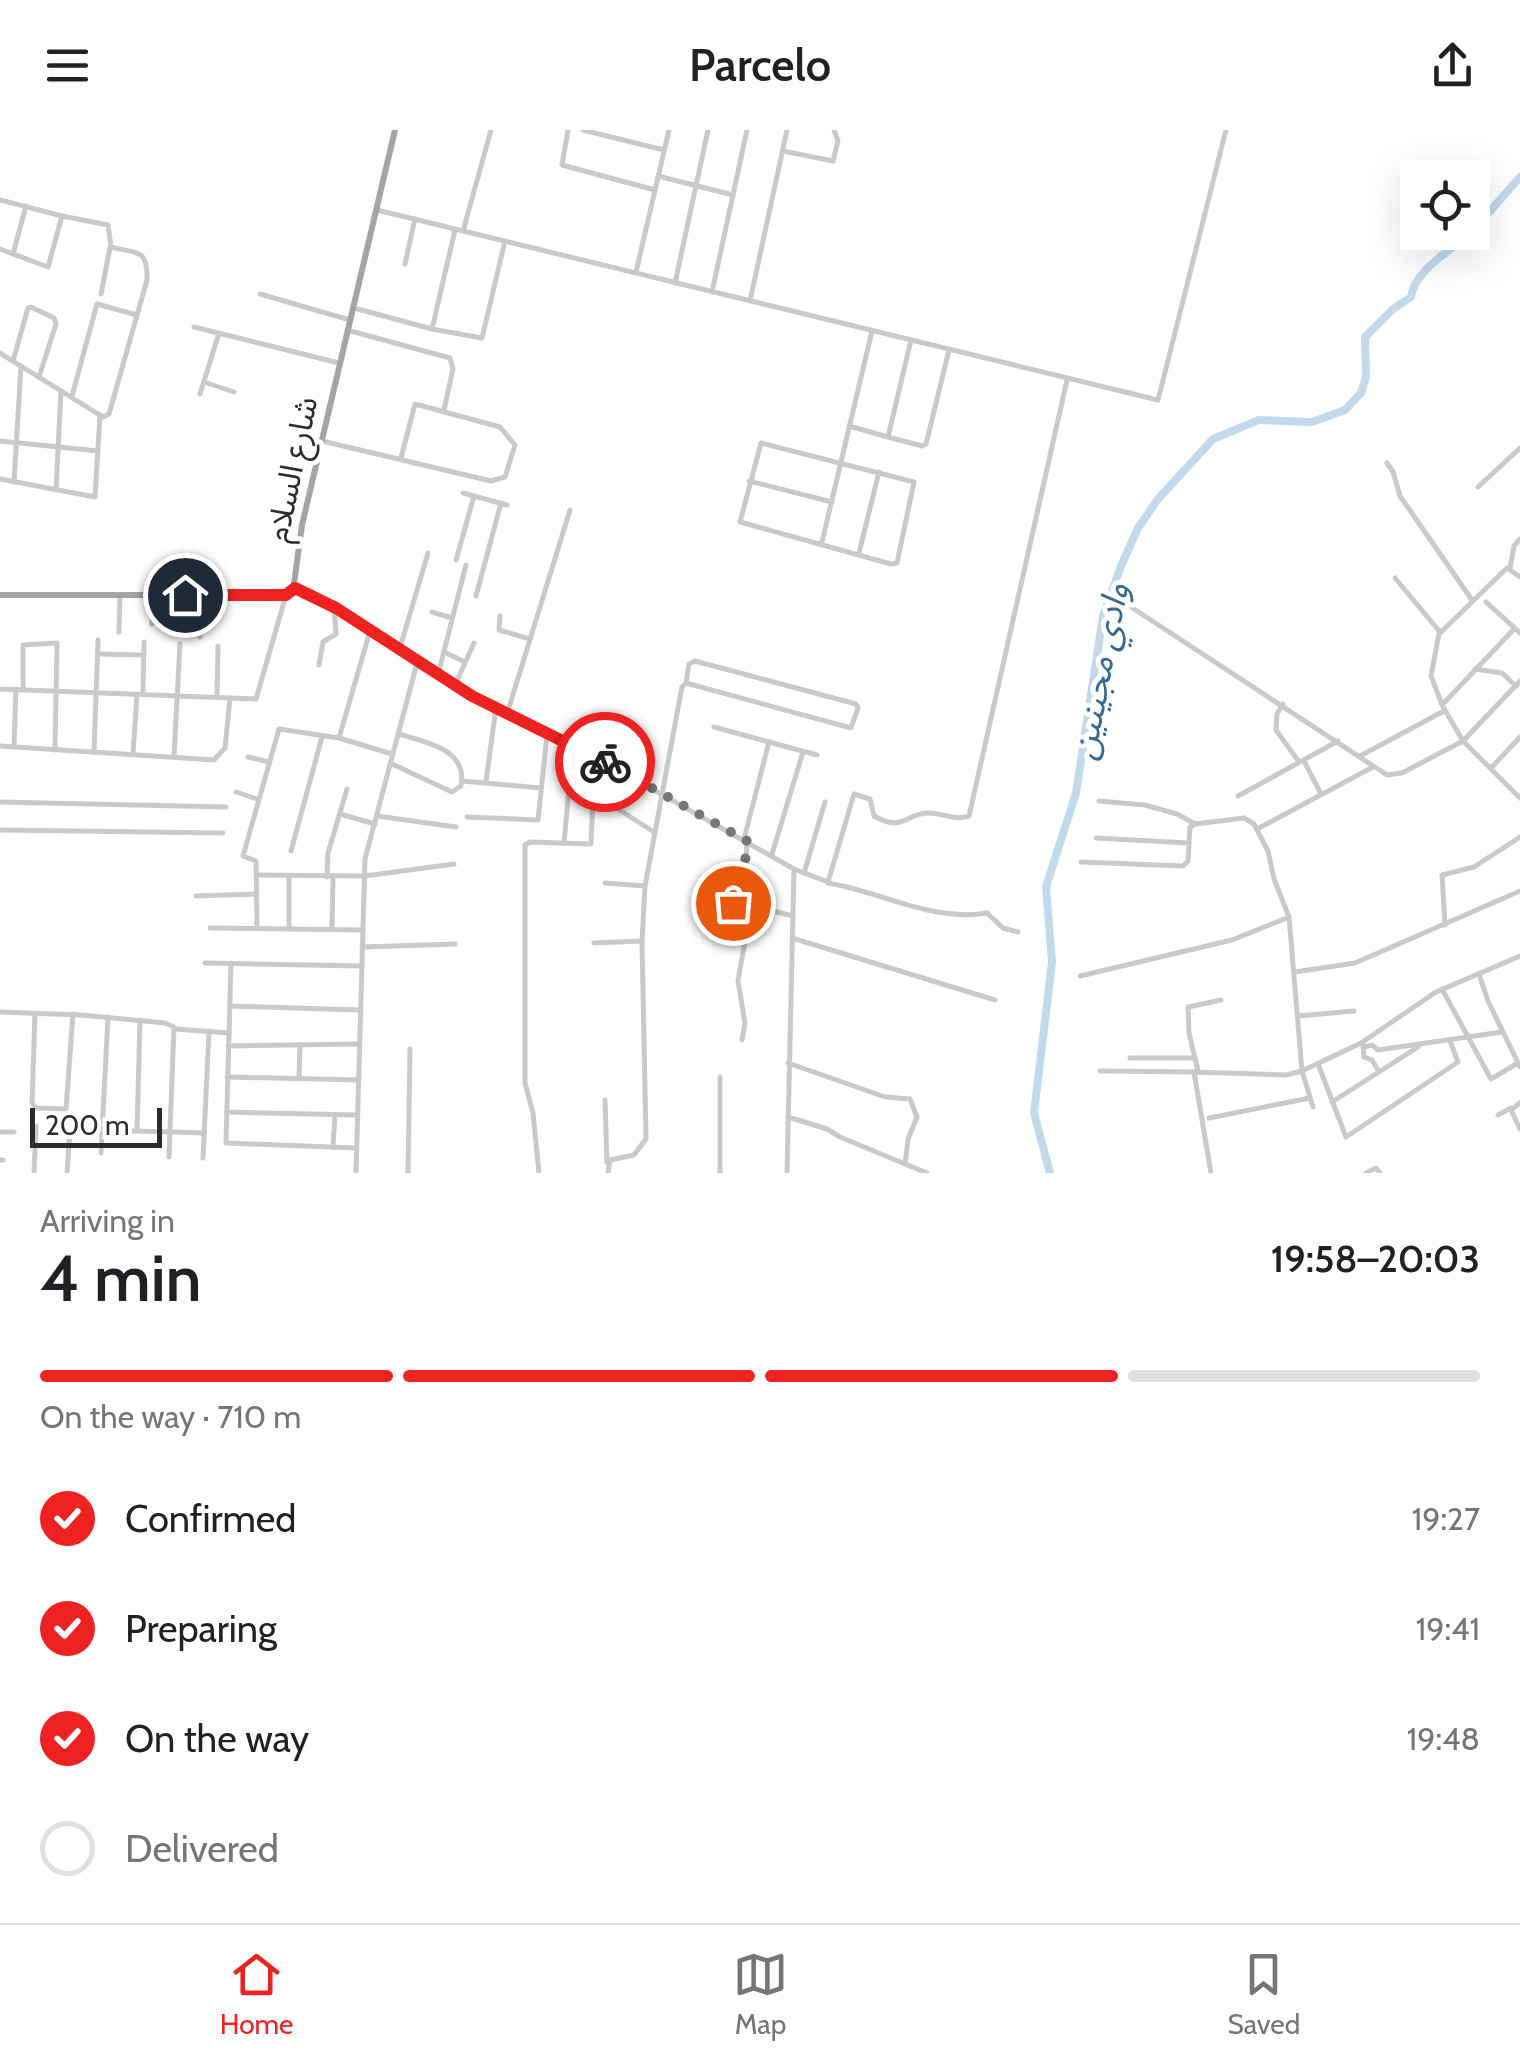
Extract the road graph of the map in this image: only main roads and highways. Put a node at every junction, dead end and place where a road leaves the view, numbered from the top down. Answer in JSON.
{"nodes":[{"id":1,"x":395,"y":130,"type":"edge"},
{"id":2,"x":0,"y":595,"type":"edge"}],
"edges":[{"from":1,"to":2,"type":"main road","name":"شارع السلام"}]}
